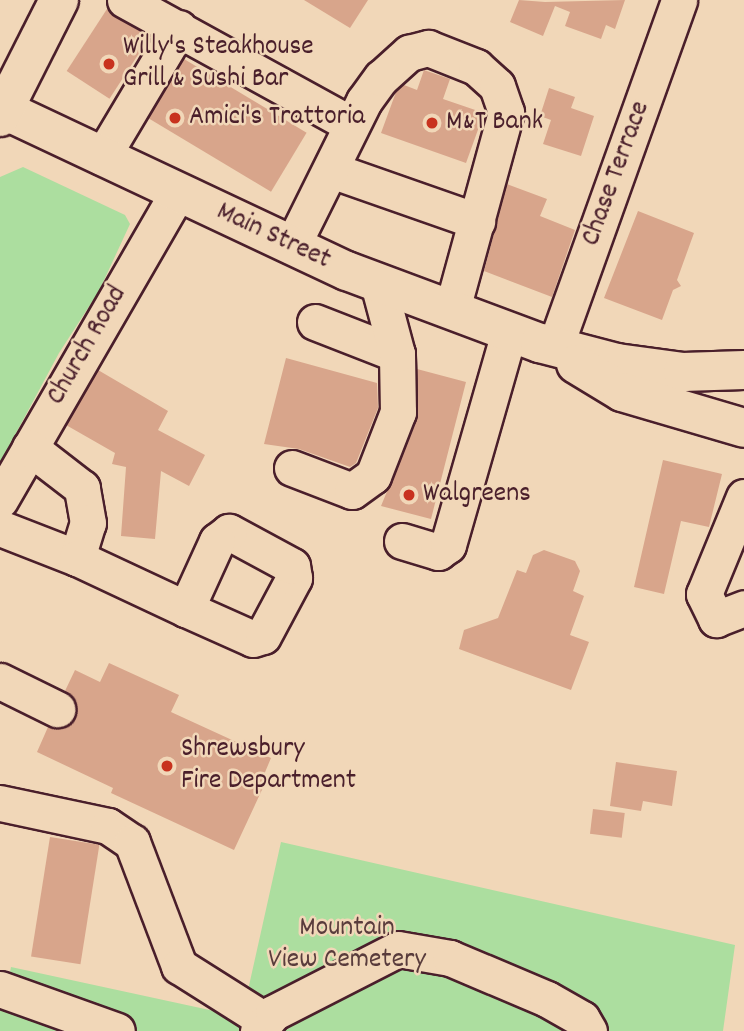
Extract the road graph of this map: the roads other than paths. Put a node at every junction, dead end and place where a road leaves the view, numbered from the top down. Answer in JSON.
{"nodes":[{"id":1,"x":59,"y":0,"type":"edge"},
{"id":2,"x":125,"y":0,"type":"edge"},
{"id":3,"x":679,"y":0,"type":"edge"},
{"id":4,"x":178,"y":28,"type":"junction"},
{"id":5,"x":1,"y":112,"type":"edge"},
{"id":6,"x":351,"y":124,"type":"junction"},
{"id":7,"x":102,"y":157,"type":"junction"},
{"id":8,"x":331,"y":170,"type":"junction"},
{"id":9,"x":177,"y":192,"type":"junction"},
{"id":10,"x":477,"y":221,"type":"junction"},
{"id":11,"x":292,"y":246,"type":"junction"},
{"id":12,"x":378,"y":283,"type":"junction"},
{"id":13,"x":452,"y":310,"type":"junction"},
{"id":14,"x":315,"y":322,"type":"dead end"},
{"id":15,"x":509,"y":332,"type":"junction"},
{"id":16,"x":555,"y":347,"type":"junction"},
{"id":17,"x":397,"y":354,"type":"junction"},
{"id":18,"x":744,"y":370,"type":"edge"},
{"id":19,"x":744,"y":428,"type":"edge"},
{"id":20,"x":36,"y":438,"type":"junction"},
{"id":21,"x":292,"y":468,"type":"dead end"},
{"id":22,"x":744,"y":497,"type":"edge"},
{"id":23,"x":0,"y":500,"type":"edge"},
{"id":24,"x":0,"y":528,"type":"edge"},
{"id":25,"x":402,"y":541,"type":"dead end"},
{"id":26,"x":77,"y":558,"type":"junction"},
{"id":27,"x":744,"y":608,"type":"edge"},
{"id":28,"x":186,"y":609,"type":"dead end"},
{"id":29,"x":0,"y":681,"type":"edge"},
{"id":30,"x":57,"y":709,"type":"dead end"},
{"id":31,"x":0,"y":803,"type":"edge"},
{"id":32,"x":0,"y":989,"type":"edge"},
{"id":33,"x":262,"y":1026,"type":"edge"},
{"id":34,"x":122,"y":1030,"type":"edge"},
{"id":35,"x":589,"y":1031,"type":"edge"}],
"edges":[{"from":1,"to":5,"type":"main road"},
{"from":2,"to":4,"type":"street"},
{"from":3,"to":16,"type":"street","name":"Chase Terrace"},
{"from":4,"to":6,"type":"street"},
{"from":4,"to":7,"type":"street"},
{"from":5,"to":7,"type":"main road","name":"Main Street"},
{"from":6,"to":8,"type":"street"},
{"from":6,"to":10,"type":"street"},
{"from":7,"to":9,"type":"main road","name":"Main Street"},
{"from":8,"to":10,"type":"street"},
{"from":8,"to":11,"type":"street"},
{"from":9,"to":11,"type":"main road","name":"Main Street"},
{"from":9,"to":20,"type":"street","name":"Church Road"},
{"from":10,"to":13,"type":"street"},
{"from":11,"to":12,"type":"main road","name":"Main Street"},
{"from":12,"to":13,"type":"main road","name":"Main Street"},
{"from":12,"to":17,"type":"street"},
{"from":13,"to":15,"type":"main road","name":"Main Street"},
{"from":14,"to":17,"type":"street"},
{"from":15,"to":16,"type":"main road","name":"Main Street"},
{"from":15,"to":25,"type":"street"},
{"from":16,"to":18,"type":"main road","name":"Main Street"},
{"from":16,"to":19,"type":"main road","name":"Main Street"},
{"from":17,"to":21,"type":"street"},
{"from":20,"to":23,"type":"street","name":"Church Road"},
{"from":20,"to":26,"type":"street"},
{"from":22,"to":27,"type":"street"},
{"from":24,"to":26,"type":"street"},
{"from":26,"to":28,"type":"street"},
{"from":29,"to":30,"type":"street"},
{"from":31,"to":33,"type":"street"},
{"from":32,"to":34,"type":"street"},
{"from":33,"to":35,"type":"street"}]}
